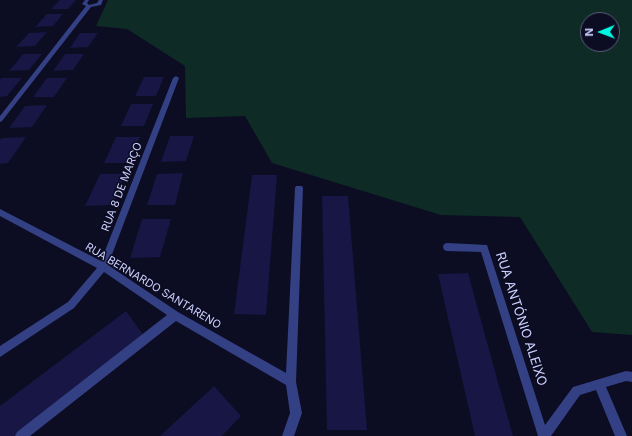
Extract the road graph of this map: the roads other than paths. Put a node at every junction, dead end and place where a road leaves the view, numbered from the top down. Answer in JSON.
{"nodes":[{"id":1,"x":102,"y":0,"type":"edge"},
{"id":2,"x":88,"y":3,"type":"edge"},
{"id":3,"x":176,"y":78,"type":"dead end"},
{"id":4,"x":0,"y":120,"type":"edge"},
{"id":5,"x":299,"y":188,"type":"dead end"},
{"id":6,"x":0,"y":212,"type":"edge"},
{"id":7,"x":447,"y":247,"type":"dead end"},
{"id":8,"x":103,"y":267,"type":"junction"},
{"id":9,"x":176,"y":315,"type":"junction"},
{"id":10,"x":0,"y":352,"type":"edge"},
{"id":11,"x":632,"y":377,"type":"edge"},
{"id":12,"x":291,"y":382,"type":"junction"},
{"id":13,"x":599,"y":384,"type":"junction"},
{"id":14,"x":543,"y":435,"type":"edge"},
{"id":15,"x":21,"y":436,"type":"edge"},
{"id":16,"x":288,"y":436,"type":"edge"},
{"id":17,"x":621,"y":436,"type":"edge"}],
"edges":[{"from":1,"to":2,"type":"street"},
{"from":2,"to":4,"type":"street"},
{"from":3,"to":8,"type":"street","name":"RUA 8 DE MARÇO"},
{"from":5,"to":12,"type":"street"},
{"from":6,"to":8,"type":"street","name":"RUA BERNARDO SANTARENO"},
{"from":7,"to":14,"type":"street","name":"RUA ANTÓNIO ALEIXO"},
{"from":8,"to":9,"type":"street","name":"RUA BERNARDO SANTARENO"},
{"from":8,"to":10,"type":"street","name":"RUA 8 DE MARÇO"},
{"from":9,"to":12,"type":"street","name":"RUA BERNARDO SANTARENO"},
{"from":9,"to":15,"type":"street"},
{"from":11,"to":13,"type":"street","name":"RUA ANTÓNIO ALEIXO"},
{"from":12,"to":16,"type":"street"},
{"from":13,"to":14,"type":"street","name":"RUA ANTÓNIO ALEIXO"},
{"from":13,"to":17,"type":"street"}]}
